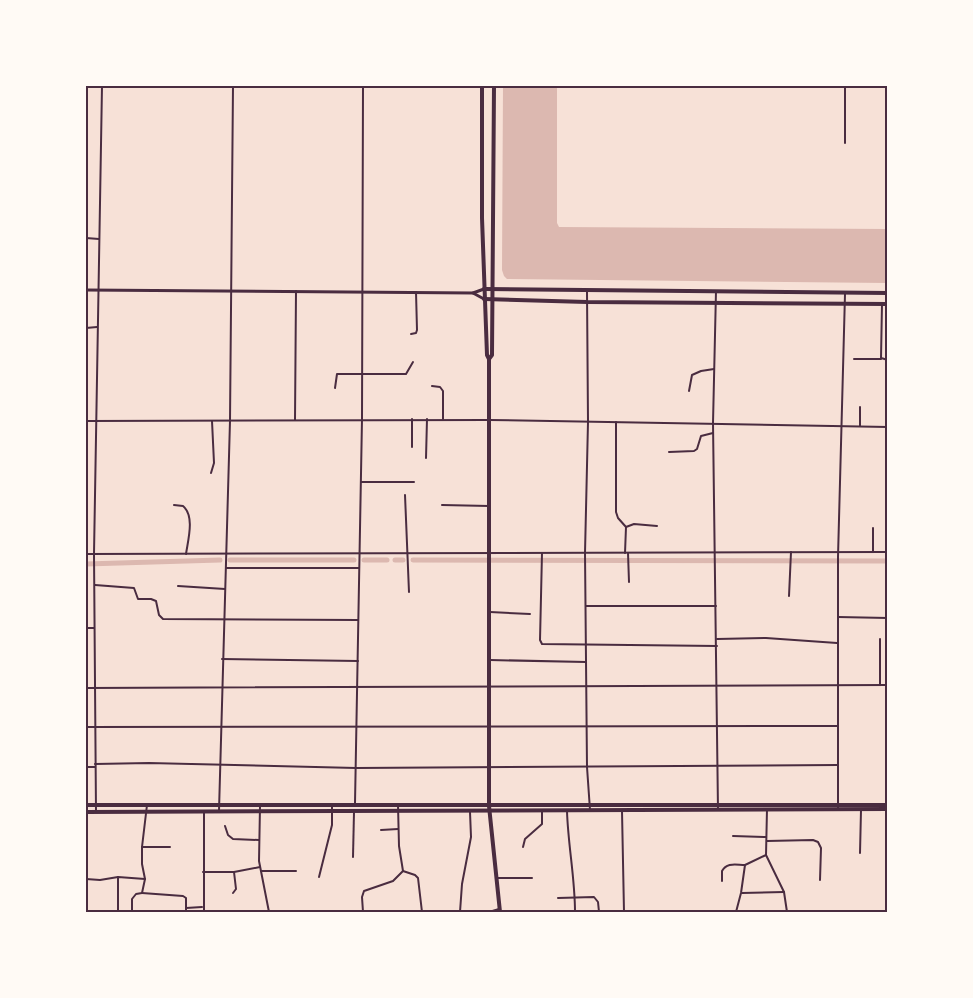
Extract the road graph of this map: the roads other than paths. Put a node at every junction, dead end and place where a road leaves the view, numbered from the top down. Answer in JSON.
{"nodes":[{"id":1,"x":102,"y":86,"type":"edge"},
{"id":2,"x":233,"y":86,"type":"edge"},
{"id":3,"x":363,"y":86,"type":"edge"},
{"id":4,"x":482,"y":86,"type":"edge"},
{"id":5,"x":494,"y":86,"type":"edge"},
{"id":6,"x":845,"y":86,"type":"edge"},
{"id":7,"x":845,"y":142,"type":"dead end"},
{"id":8,"x":86,"y":238,"type":"edge"},
{"id":9,"x":99,"y":239,"type":"junction"},
{"id":10,"x":484,"y":289,"type":"junction"},
{"id":11,"x":492,"y":289,"type":"junction"},
{"id":12,"x":86,"y":290,"type":"edge"},
{"id":13,"x":98,"y":290,"type":"junction"},
{"id":14,"x":230,"y":291,"type":"junction"},
{"id":15,"x":296,"y":291,"type":"junction"},
{"id":16,"x":363,"y":291,"type":"junction"},
{"id":17,"x":716,"y":291,"type":"junction"},
{"id":18,"x":417,"y":292,"type":"junction"},
{"id":19,"x":587,"y":292,"type":"junction"},
{"id":20,"x":473,"y":293,"type":"junction"},
{"id":21,"x":845,"y":293,"type":"junction"},
{"id":22,"x":888,"y":293,"type":"edge"},
{"id":23,"x":484,"y":299,"type":"junction"},
{"id":24,"x":492,"y":299,"type":"junction"},
{"id":25,"x":587,"y":302,"type":"junction"},
{"id":26,"x":715,"y":303,"type":"junction"},
{"id":27,"x":845,"y":303,"type":"junction"},
{"id":28,"x":885,"y":304,"type":"edge"},
{"id":29,"x":97,"y":327,"type":"junction"},
{"id":30,"x":86,"y":328,"type":"edge"},
{"id":31,"x":411,"y":334,"type":"dead end"},
{"id":32,"x":489,"y":359,"type":"junction"},
{"id":33,"x":854,"y":359,"type":"dead end"},
{"id":34,"x":881,"y":359,"type":"junction"},
{"id":35,"x":888,"y":360,"type":"edge"},
{"id":36,"x":413,"y":362,"type":"dead end"},
{"id":37,"x":714,"y":369,"type":"junction"},
{"id":38,"x":363,"y":374,"type":"junction"},
{"id":39,"x":432,"y":386,"type":"dead end"},
{"id":40,"x":335,"y":388,"type":"dead end"},
{"id":41,"x":689,"y":391,"type":"dead end"},
{"id":42,"x":860,"y":407,"type":"dead end"},
{"id":43,"x":362,"y":419,"type":"junction"},
{"id":44,"x":412,"y":419,"type":"junction"},
{"id":45,"x":427,"y":419,"type":"junction"},
{"id":46,"x":443,"y":419,"type":"junction"},
{"id":47,"x":295,"y":420,"type":"junction"},
{"id":48,"x":489,"y":420,"type":"junction"},
{"id":49,"x":95,"y":421,"type":"junction"},
{"id":50,"x":212,"y":421,"type":"junction"},
{"id":51,"x":230,"y":421,"type":"junction"},
{"id":52,"x":86,"y":422,"type":"edge"},
{"id":53,"x":588,"y":422,"type":"junction"},
{"id":54,"x":616,"y":422,"type":"junction"},
{"id":55,"x":713,"y":423,"type":"junction"},
{"id":56,"x":842,"y":426,"type":"junction"},
{"id":57,"x":860,"y":426,"type":"junction"},
{"id":58,"x":888,"y":427,"type":"edge"},
{"id":59,"x":713,"y":433,"type":"junction"},
{"id":60,"x":412,"y":447,"type":"dead end"},
{"id":61,"x":669,"y":452,"type":"dead end"},
{"id":62,"x":426,"y":458,"type":"dead end"},
{"id":63,"x":211,"y":473,"type":"dead end"},
{"id":64,"x":361,"y":482,"type":"junction"},
{"id":65,"x":414,"y":482,"type":"dead end"},
{"id":66,"x":405,"y":495,"type":"dead end"},
{"id":67,"x":174,"y":505,"type":"dead end"},
{"id":68,"x":442,"y":506,"type":"dead end"},
{"id":69,"x":489,"y":506,"type":"junction"},
{"id":70,"x":657,"y":526,"type":"dead end"},
{"id":71,"x":626,"y":527,"type":"junction"},
{"id":72,"x":873,"y":528,"type":"dead end"},
{"id":73,"x":838,"y":551,"type":"junction"},
{"id":74,"x":226,"y":552,"type":"junction"},
{"id":75,"x":359,"y":552,"type":"junction"},
{"id":76,"x":408,"y":552,"type":"junction"},
{"id":77,"x":791,"y":552,"type":"junction"},
{"id":78,"x":873,"y":552,"type":"junction"},
{"id":79,"x":888,"y":552,"type":"edge"},
{"id":80,"x":542,"y":553,"type":"junction"},
{"id":81,"x":627,"y":553,"type":"junction"},
{"id":82,"x":86,"y":554,"type":"edge"},
{"id":83,"x":94,"y":554,"type":"junction"},
{"id":84,"x":186,"y":554,"type":"junction"},
{"id":85,"x":585,"y":557,"type":"junction"},
{"id":86,"x":716,"y":557,"type":"junction"},
{"id":87,"x":488,"y":558,"type":"junction"},
{"id":88,"x":226,"y":568,"type":"junction"},
{"id":89,"x":358,"y":568,"type":"junction"},
{"id":90,"x":629,"y":582,"type":"dead end"},
{"id":91,"x":94,"y":585,"type":"junction"},
{"id":92,"x":178,"y":586,"type":"dead end"},
{"id":93,"x":225,"y":589,"type":"junction"},
{"id":94,"x":409,"y":592,"type":"dead end"},
{"id":95,"x":789,"y":596,"type":"dead end"},
{"id":96,"x":586,"y":606,"type":"junction"},
{"id":97,"x":716,"y":606,"type":"junction"},
{"id":98,"x":488,"y":612,"type":"junction"},
{"id":99,"x":530,"y":614,"type":"dead end"},
{"id":100,"x":838,"y":617,"type":"junction"},
{"id":101,"x":888,"y":618,"type":"edge"},
{"id":102,"x":224,"y":620,"type":"junction"},
{"id":103,"x":358,"y":620,"type":"junction"},
{"id":104,"x":86,"y":628,"type":"edge"},
{"id":105,"x":94,"y":628,"type":"junction"},
{"id":106,"x":717,"y":639,"type":"junction"},
{"id":107,"x":880,"y":639,"type":"dead end"},
{"id":108,"x":838,"y":643,"type":"junction"},
{"id":109,"x":586,"y":645,"type":"junction"},
{"id":110,"x":717,"y":646,"type":"junction"},
{"id":111,"x":222,"y":660,"type":"junction"},
{"id":112,"x":488,"y":660,"type":"junction"},
{"id":113,"x":357,"y":661,"type":"junction"},
{"id":114,"x":586,"y":662,"type":"junction"},
{"id":115,"x":880,"y":685,"type":"junction"},
{"id":116,"x":888,"y":685,"type":"edge"},
{"id":117,"x":357,"y":686,"type":"junction"},
{"id":118,"x":717,"y":686,"type":"junction"},
{"id":119,"x":838,"y":686,"type":"junction"},
{"id":120,"x":223,"y":687,"type":"junction"},
{"id":121,"x":488,"y":687,"type":"junction"},
{"id":122,"x":586,"y":687,"type":"junction"},
{"id":123,"x":86,"y":688,"type":"edge"},
{"id":124,"x":96,"y":688,"type":"junction"},
{"id":125,"x":488,"y":726,"type":"junction"},
{"id":126,"x":588,"y":726,"type":"junction"},
{"id":127,"x":717,"y":726,"type":"junction"},
{"id":128,"x":838,"y":726,"type":"junction"},
{"id":129,"x":86,"y":727,"type":"edge"},
{"id":130,"x":95,"y":727,"type":"junction"},
{"id":131,"x":221,"y":727,"type":"junction"},
{"id":132,"x":356,"y":727,"type":"junction"},
{"id":133,"x":838,"y":765,"type":"junction"},
{"id":134,"x":95,"y":766,"type":"junction"},
{"id":135,"x":220,"y":766,"type":"junction"},
{"id":136,"x":86,"y":767,"type":"edge"},
{"id":137,"x":489,"y":767,"type":"junction"},
{"id":138,"x":587,"y":767,"type":"junction"},
{"id":139,"x":717,"y":767,"type":"junction"},
{"id":140,"x":356,"y":768,"type":"junction"},
{"id":141,"x":86,"y":805,"type":"edge"},
{"id":142,"x":96,"y":805,"type":"junction"},
{"id":143,"x":147,"y":805,"type":"junction"},
{"id":144,"x":398,"y":805,"type":"junction"},
{"id":145,"x":888,"y":807,"type":"edge"},
{"id":146,"x":219,"y":808,"type":"junction"},
{"id":147,"x":260,"y":808,"type":"junction"},
{"id":148,"x":332,"y":808,"type":"junction"},
{"id":149,"x":354,"y":808,"type":"junction"},
{"id":150,"x":469,"y":808,"type":"junction"},
{"id":151,"x":489,"y":808,"type":"junction"},
{"id":152,"x":590,"y":808,"type":"junction"},
{"id":153,"x":622,"y":808,"type":"junction"},
{"id":154,"x":718,"y":808,"type":"junction"},
{"id":155,"x":767,"y":808,"type":"junction"},
{"id":156,"x":838,"y":808,"type":"junction"},
{"id":157,"x":204,"y":810,"type":"junction"},
{"id":158,"x":542,"y":810,"type":"junction"},
{"id":159,"x":861,"y":810,"type":"junction"},
{"id":160,"x":398,"y":811,"type":"junction"},
{"id":161,"x":567,"y":811,"type":"junction"},
{"id":162,"x":86,"y":812,"type":"edge"},
{"id":163,"x":96,"y":812,"type":"junction"},
{"id":164,"x":146,"y":812,"type":"junction"},
{"id":165,"x":225,"y":826,"type":"dead end"},
{"id":166,"x":398,"y":829,"type":"junction"},
{"id":167,"x":381,"y":830,"type":"dead end"},
{"id":168,"x":733,"y":836,"type":"dead end"},
{"id":169,"x":767,"y":839,"type":"junction"},
{"id":170,"x":259,"y":840,"type":"junction"},
{"id":171,"x":142,"y":847,"type":"junction"},
{"id":172,"x":170,"y":847,"type":"dead end"},
{"id":173,"x":523,"y":847,"type":"dead end"},
{"id":174,"x":860,"y":853,"type":"dead end"},
{"id":175,"x":766,"y":855,"type":"junction"},
{"id":176,"x":353,"y":857,"type":"dead end"},
{"id":177,"x":86,"y":864,"type":"edge"},
{"id":178,"x":745,"y":866,"type":"junction"},
{"id":179,"x":260,"y":867,"type":"junction"},
{"id":180,"x":261,"y":871,"type":"junction"},
{"id":181,"x":296,"y":871,"type":"dead end"},
{"id":182,"x":403,"y":871,"type":"junction"},
{"id":183,"x":203,"y":872,"type":"junction"},
{"id":184,"x":234,"y":872,"type":"junction"},
{"id":185,"x":118,"y":877,"type":"junction"},
{"id":186,"x":319,"y":877,"type":"dead end"},
{"id":187,"x":496,"y":878,"type":"junction"},
{"id":188,"x":532,"y":878,"type":"dead end"},
{"id":189,"x":86,"y":879,"type":"edge"},
{"id":190,"x":145,"y":879,"type":"junction"},
{"id":191,"x":820,"y":880,"type":"dead end"},
{"id":192,"x":722,"y":881,"type":"dead end"},
{"id":193,"x":784,"y":892,"type":"junction"},
{"id":194,"x":142,"y":893,"type":"junction"},
{"id":195,"x":233,"y":893,"type":"dead end"},
{"id":196,"x":741,"y":893,"type":"junction"},
{"id":197,"x":575,"y":897,"type":"junction"},
{"id":198,"x":558,"y":898,"type":"dead end"},
{"id":199,"x":203,"y":907,"type":"junction"},
{"id":200,"x":186,"y":908,"type":"junction"},
{"id":201,"x":500,"y":911,"type":"edge"},
{"id":202,"x":733,"y":911,"type":"edge"},
{"id":203,"x":118,"y":912,"type":"edge"},
{"id":204,"x":132,"y":912,"type":"edge"},
{"id":205,"x":186,"y":912,"type":"edge"},
{"id":206,"x":204,"y":912,"type":"edge"},
{"id":207,"x":268,"y":912,"type":"edge"},
{"id":208,"x":363,"y":912,"type":"edge"},
{"id":209,"x":422,"y":912,"type":"edge"},
{"id":210,"x":460,"y":912,"type":"edge"},
{"id":211,"x":489,"y":912,"type":"edge"},
{"id":212,"x":575,"y":912,"type":"edge"},
{"id":213,"x":599,"y":912,"type":"edge"},
{"id":214,"x":624,"y":912,"type":"edge"},
{"id":215,"x":721,"y":912,"type":"edge"},
{"id":216,"x":787,"y":912,"type":"edge"}],
"edges":[{"from":1,"to":9,"type":"street"},
{"from":2,"to":14,"type":"street"},
{"from":3,"to":16,"type":"street"},
{"from":4,"to":10,"type":"main road"},
{"from":5,"to":11,"type":"main road"},
{"from":6,"to":7,"type":"street"},
{"from":8,"to":9,"type":"street"},
{"from":9,"to":13,"type":"street"},
{"from":10,"to":11,"type":"main road"},
{"from":10,"to":20,"type":"street"},
{"from":10,"to":23,"type":"main road"},
{"from":11,"to":19,"type":"main road"},
{"from":11,"to":24,"type":"main road"},
{"from":12,"to":13,"type":"street"},
{"from":13,"to":14,"type":"street"},
{"from":13,"to":29,"type":"street"},
{"from":14,"to":15,"type":"street"},
{"from":14,"to":51,"type":"street"},
{"from":15,"to":16,"type":"street"},
{"from":15,"to":47,"type":"street"},
{"from":16,"to":18,"type":"street"},
{"from":16,"to":38,"type":"street"},
{"from":17,"to":19,"type":"main road"},
{"from":17,"to":21,"type":"main road"},
{"from":17,"to":26,"type":"street"},
{"from":18,"to":20,"type":"street"},
{"from":18,"to":31,"type":"street"},
{"from":19,"to":25,"type":"street"},
{"from":20,"to":23,"type":"street"},
{"from":21,"to":22,"type":"main road"},
{"from":21,"to":27,"type":"street"},
{"from":23,"to":24,"type":"main road"},
{"from":23,"to":32,"type":"main road"},
{"from":24,"to":25,"type":"main road"},
{"from":24,"to":32,"type":"main road"},
{"from":25,"to":26,"type":"main road"},
{"from":25,"to":53,"type":"street"},
{"from":26,"to":27,"type":"main road"},
{"from":26,"to":37,"type":"street"},
{"from":27,"to":28,"type":"main road"},
{"from":27,"to":56,"type":"street"},
{"from":28,"to":34,"type":"street"},
{"from":29,"to":30,"type":"street"},
{"from":29,"to":49,"type":"street"},
{"from":32,"to":48,"type":"main road"},
{"from":33,"to":34,"type":"street"},
{"from":34,"to":35,"type":"street"},
{"from":36,"to":38,"type":"street"},
{"from":37,"to":41,"type":"street"},
{"from":37,"to":55,"type":"street"},
{"from":38,"to":40,"type":"street"},
{"from":38,"to":43,"type":"street"},
{"from":39,"to":46,"type":"street"},
{"from":42,"to":57,"type":"street"},
{"from":43,"to":44,"type":"street"},
{"from":43,"to":47,"type":"street"},
{"from":43,"to":64,"type":"street"},
{"from":44,"to":45,"type":"street"},
{"from":44,"to":60,"type":"street"},
{"from":45,"to":46,"type":"street"},
{"from":45,"to":62,"type":"street"},
{"from":46,"to":48,"type":"street"},
{"from":47,"to":51,"type":"street"},
{"from":48,"to":53,"type":"street"},
{"from":48,"to":69,"type":"main road"},
{"from":49,"to":50,"type":"street"},
{"from":49,"to":52,"type":"street"},
{"from":49,"to":83,"type":"street"},
{"from":50,"to":51,"type":"street"},
{"from":50,"to":63,"type":"street"},
{"from":51,"to":74,"type":"street"},
{"from":53,"to":54,"type":"street"},
{"from":53,"to":85,"type":"street"},
{"from":54,"to":55,"type":"street"},
{"from":54,"to":71,"type":"street"},
{"from":55,"to":56,"type":"street"},
{"from":55,"to":59,"type":"street"},
{"from":56,"to":57,"type":"street"},
{"from":56,"to":73,"type":"street"},
{"from":57,"to":58,"type":"street"},
{"from":59,"to":61,"type":"street"},
{"from":59,"to":86,"type":"street"},
{"from":64,"to":65,"type":"street"},
{"from":64,"to":75,"type":"street"},
{"from":66,"to":76,"type":"street"},
{"from":67,"to":84,"type":"street"},
{"from":68,"to":69,"type":"street"},
{"from":69,"to":87,"type":"main road"},
{"from":70,"to":71,"type":"street"},
{"from":71,"to":81,"type":"street"},
{"from":72,"to":78,"type":"street"},
{"from":73,"to":77,"type":"street"},
{"from":73,"to":78,"type":"street"},
{"from":73,"to":100,"type":"street"},
{"from":74,"to":75,"type":"street"},
{"from":74,"to":84,"type":"street"},
{"from":74,"to":88,"type":"street"},
{"from":75,"to":76,"type":"street"},
{"from":75,"to":89,"type":"street"},
{"from":76,"to":87,"type":"street"},
{"from":76,"to":94,"type":"street"},
{"from":77,"to":86,"type":"street"},
{"from":77,"to":95,"type":"street"},
{"from":78,"to":79,"type":"street"},
{"from":80,"to":85,"type":"street"},
{"from":80,"to":87,"type":"street"},
{"from":80,"to":109,"type":"street"},
{"from":81,"to":85,"type":"street"},
{"from":81,"to":86,"type":"street"},
{"from":81,"to":90,"type":"street"},
{"from":82,"to":83,"type":"street"},
{"from":83,"to":84,"type":"street"},
{"from":83,"to":91,"type":"street"},
{"from":85,"to":96,"type":"street"},
{"from":86,"to":97,"type":"street"},
{"from":87,"to":98,"type":"main road"},
{"from":88,"to":89,"type":"street"},
{"from":88,"to":93,"type":"street"},
{"from":89,"to":103,"type":"street"},
{"from":91,"to":102,"type":"street"},
{"from":91,"to":105,"type":"street"},
{"from":92,"to":93,"type":"street"},
{"from":93,"to":102,"type":"street"},
{"from":96,"to":97,"type":"street"},
{"from":96,"to":109,"type":"street"},
{"from":97,"to":106,"type":"street"},
{"from":98,"to":99,"type":"street"},
{"from":98,"to":112,"type":"main road"},
{"from":100,"to":101,"type":"street"},
{"from":100,"to":108,"type":"street"},
{"from":102,"to":103,"type":"street"},
{"from":102,"to":111,"type":"street"},
{"from":103,"to":113,"type":"street"},
{"from":104,"to":105,"type":"street"},
{"from":105,"to":124,"type":"street"},
{"from":106,"to":108,"type":"street"},
{"from":106,"to":110,"type":"street"},
{"from":107,"to":115,"type":"street"},
{"from":108,"to":119,"type":"street"},
{"from":109,"to":110,"type":"street"},
{"from":109,"to":114,"type":"street"},
{"from":110,"to":118,"type":"street"},
{"from":111,"to":113,"type":"street"},
{"from":111,"to":120,"type":"street"},
{"from":112,"to":114,"type":"street"},
{"from":112,"to":121,"type":"main road"},
{"from":113,"to":117,"type":"street"},
{"from":114,"to":122,"type":"street"},
{"from":115,"to":116,"type":"street"},
{"from":115,"to":119,"type":"street"},
{"from":117,"to":120,"type":"street"},
{"from":117,"to":121,"type":"street"},
{"from":117,"to":132,"type":"street"},
{"from":118,"to":119,"type":"street"},
{"from":118,"to":122,"type":"street"},
{"from":118,"to":127,"type":"street"},
{"from":119,"to":128,"type":"street"},
{"from":120,"to":124,"type":"street"},
{"from":120,"to":131,"type":"street"},
{"from":121,"to":122,"type":"street"},
{"from":121,"to":125,"type":"main road"},
{"from":122,"to":126,"type":"street"},
{"from":123,"to":124,"type":"street"},
{"from":124,"to":130,"type":"street"},
{"from":125,"to":126,"type":"street"},
{"from":125,"to":132,"type":"street"},
{"from":125,"to":137,"type":"main road"},
{"from":126,"to":127,"type":"street"},
{"from":126,"to":138,"type":"street"},
{"from":127,"to":128,"type":"street"},
{"from":127,"to":139,"type":"street"},
{"from":128,"to":133,"type":"street"},
{"from":129,"to":130,"type":"street"},
{"from":130,"to":131,"type":"street"},
{"from":130,"to":134,"type":"street"},
{"from":131,"to":132,"type":"street"},
{"from":131,"to":135,"type":"street"},
{"from":132,"to":140,"type":"street"},
{"from":133,"to":139,"type":"street"},
{"from":133,"to":156,"type":"street"},
{"from":134,"to":135,"type":"street"},
{"from":134,"to":136,"type":"street"},
{"from":134,"to":142,"type":"street"},
{"from":135,"to":140,"type":"street"},
{"from":135,"to":146,"type":"street"},
{"from":137,"to":138,"type":"street"},
{"from":137,"to":140,"type":"street"},
{"from":137,"to":151,"type":"main road"},
{"from":138,"to":139,"type":"street"},
{"from":138,"to":152,"type":"street"},
{"from":139,"to":154,"type":"street"},
{"from":140,"to":149,"type":"street"},
{"from":141,"to":142,"type":"main road"},
{"from":142,"to":143,"type":"main road"},
{"from":142,"to":163,"type":"street"},
{"from":143,"to":146,"type":"main road"},
{"from":143,"to":164,"type":"street"},
{"from":144,"to":149,"type":"main road"},
{"from":144,"to":150,"type":"main road"},
{"from":144,"to":160,"type":"street"},
{"from":145,"to":156,"type":"main road"},
{"from":145,"to":159,"type":"main road"},
{"from":146,"to":147,"type":"main road"},
{"from":146,"to":157,"type":"main road"},
{"from":147,"to":148,"type":"main road"},
{"from":147,"to":170,"type":"street"},
{"from":148,"to":149,"type":"main road"},
{"from":148,"to":186,"type":"street"},
{"from":149,"to":160,"type":"main road"},
{"from":149,"to":176,"type":"street"},
{"from":150,"to":151,"type":"main road"},
{"from":150,"to":160,"type":"main road"},
{"from":150,"to":210,"type":"street"},
{"from":151,"to":152,"type":"main road"},
{"from":151,"to":158,"type":"main road"},
{"from":151,"to":187,"type":"main road"},
{"from":152,"to":153,"type":"main road"},
{"from":152,"to":161,"type":"main road"},
{"from":153,"to":154,"type":"main road"},
{"from":153,"to":214,"type":"street"},
{"from":154,"to":155,"type":"main road"},
{"from":155,"to":156,"type":"main road"},
{"from":155,"to":169,"type":"street"},
{"from":156,"to":159,"type":"main road"},
{"from":157,"to":164,"type":"main road"},
{"from":157,"to":183,"type":"street"},
{"from":158,"to":161,"type":"main road"},
{"from":158,"to":173,"type":"street"},
{"from":159,"to":174,"type":"street"},
{"from":160,"to":166,"type":"street"},
{"from":161,"to":197,"type":"street"},
{"from":162,"to":163,"type":"main road"},
{"from":162,"to":177,"type":"street"},
{"from":163,"to":164,"type":"main road"},
{"from":164,"to":171,"type":"street"},
{"from":165,"to":170,"type":"street"},
{"from":166,"to":167,"type":"street"},
{"from":166,"to":182,"type":"street"},
{"from":168,"to":169,"type":"street"},
{"from":169,"to":175,"type":"street"},
{"from":169,"to":191,"type":"street"},
{"from":170,"to":179,"type":"street"},
{"from":171,"to":172,"type":"street"},
{"from":171,"to":190,"type":"street"},
{"from":175,"to":178,"type":"street"},
{"from":175,"to":193,"type":"street"},
{"from":178,"to":192,"type":"street"},
{"from":178,"to":196,"type":"street"},
{"from":179,"to":180,"type":"street"},
{"from":179,"to":184,"type":"street"},
{"from":180,"to":181,"type":"street"},
{"from":180,"to":207,"type":"street"},
{"from":182,"to":208,"type":"street"},
{"from":182,"to":209,"type":"street"},
{"from":183,"to":184,"type":"street"},
{"from":183,"to":199,"type":"street"},
{"from":184,"to":195,"type":"street"},
{"from":185,"to":189,"type":"street"},
{"from":185,"to":190,"type":"street"},
{"from":185,"to":203,"type":"street"},
{"from":187,"to":188,"type":"street"},
{"from":187,"to":201,"type":"main road"},
{"from":190,"to":194,"type":"street"},
{"from":193,"to":196,"type":"street"},
{"from":193,"to":216,"type":"street"},
{"from":194,"to":200,"type":"street"},
{"from":194,"to":204,"type":"street"},
{"from":196,"to":202,"type":"street"},
{"from":197,"to":198,"type":"street"},
{"from":197,"to":212,"type":"street"},
{"from":197,"to":213,"type":"street"},
{"from":199,"to":200,"type":"street"},
{"from":199,"to":206,"type":"street"},
{"from":200,"to":205,"type":"street"},
{"from":201,"to":211,"type":"street"},
{"from":202,"to":215,"type":"street"}]}
